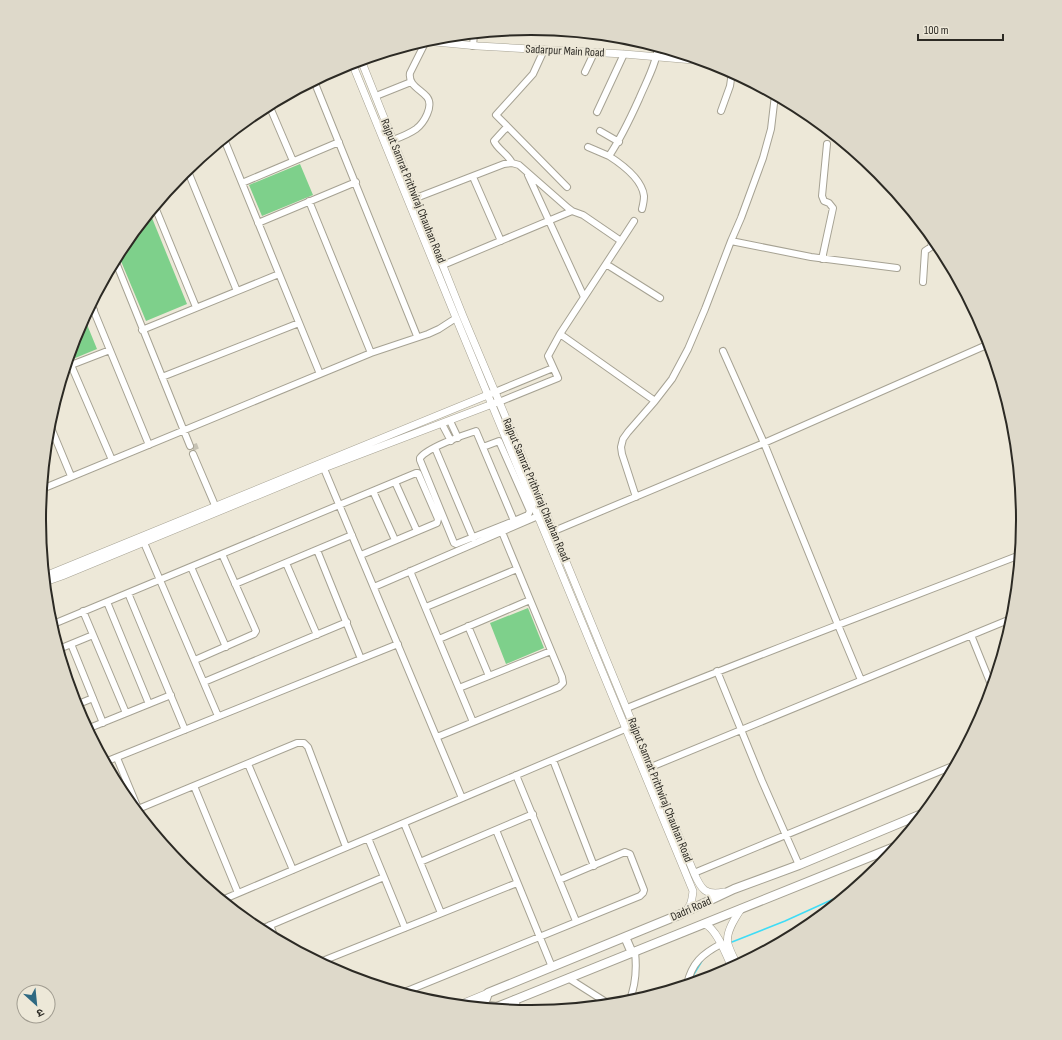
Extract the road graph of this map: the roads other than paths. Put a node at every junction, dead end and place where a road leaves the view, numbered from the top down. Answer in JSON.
{"nodes":[{"id":1,"x":474,"y":38,"type":"edge"},
{"id":2,"x":443,"y":43,"type":"edge"},
{"id":3,"x":473,"y":46,"type":"junction"},
{"id":4,"x":422,"y":48,"type":"edge"},
{"id":5,"x":544,"y":50,"type":"junction"},
{"id":6,"x":657,"y":52,"type":"edge"},
{"id":7,"x":594,"y":53,"type":"junction"},
{"id":8,"x":624,"y":54,"type":"junction"},
{"id":9,"x":657,"y":57,"type":"junction"},
{"id":10,"x":677,"y":58,"type":"edge"},
{"id":11,"x":363,"y":65,"type":"edge"},
{"id":12,"x":355,"y":68,"type":"edge"},
{"id":13,"x":585,"y":72,"type":"dead end"},
{"id":14,"x":731,"y":78,"type":"edge"},
{"id":15,"x":411,"y":82,"type":"junction"},
{"id":16,"x":316,"y":85,"type":"edge"},
{"id":17,"x":376,"y":96,"type":"junction"},
{"id":18,"x":775,"y":101,"type":"edge"},
{"id":19,"x":272,"y":111,"type":"edge"},
{"id":20,"x":721,"y":111,"type":"dead end"},
{"id":21,"x":597,"y":112,"type":"dead end"},
{"id":22,"x":508,"y":127,"type":"junction"},
{"id":23,"x":600,"y":131,"type":"dead end"},
{"id":24,"x":393,"y":140,"type":"junction"},
{"id":25,"x":339,"y":142,"type":"junction"},
{"id":26,"x":619,"y":142,"type":"junction"},
{"id":27,"x":226,"y":143,"type":"edge"},
{"id":28,"x":827,"y":144,"type":"dead end"},
{"id":29,"x":588,"y":147,"type":"dead end"},
{"id":30,"x":609,"y":156,"type":"junction"},
{"id":31,"x":293,"y":161,"type":"junction"},
{"id":32,"x":512,"y":162,"type":"junction"},
{"id":33,"x":526,"y":172,"type":"junction"},
{"id":34,"x":190,"y":175,"type":"edge"},
{"id":35,"x":473,"y":177,"type":"junction"},
{"id":36,"x":356,"y":182,"type":"junction"},
{"id":37,"x":242,"y":183,"type":"junction"},
{"id":38,"x":568,"y":186,"type":"dead end"},
{"id":39,"x":416,"y":198,"type":"junction"},
{"id":40,"x":309,"y":201,"type":"junction"},
{"id":41,"x":642,"y":209,"type":"dead end"},
{"id":42,"x":157,"y":211,"type":"edge"},
{"id":43,"x":572,"y":211,"type":"junction"},
{"id":44,"x":550,"y":220,"type":"junction"},
{"id":45,"x":634,"y":221,"type":"dead end"},
{"id":46,"x":258,"y":223,"type":"junction"},
{"id":47,"x":621,"y":240,"type":"junction"},
{"id":48,"x":501,"y":241,"type":"junction"},
{"id":49,"x":731,"y":241,"type":"junction"},
{"id":50,"x":931,"y":247,"type":"edge"},
{"id":51,"x":822,"y":259,"type":"junction"},
{"id":52,"x":606,"y":264,"type":"junction"},
{"id":53,"x":443,"y":265,"type":"junction"},
{"id":54,"x":118,"y":267,"type":"edge"},
{"id":55,"x":897,"y":268,"type":"dead end"},
{"id":56,"x":279,"y":274,"type":"junction"},
{"id":57,"x":923,"y":282,"type":"dead end"},
{"id":58,"x":237,"y":292,"type":"junction"},
{"id":59,"x":584,"y":298,"type":"junction"},
{"id":60,"x":660,"y":298,"type":"dead end"},
{"id":61,"x":196,"y":307,"type":"junction"},
{"id":62,"x":94,"y":309,"type":"edge"},
{"id":63,"x":456,"y":318,"type":"junction"},
{"id":64,"x":299,"y":323,"type":"junction"},
{"id":65,"x":142,"y":330,"type":"junction"},
{"id":66,"x":560,"y":334,"type":"junction"},
{"id":67,"x":419,"y":336,"type":"junction"},
{"id":68,"x":984,"y":346,"type":"edge"},
{"id":69,"x":110,"y":350,"type":"junction"},
{"id":70,"x":723,"y":351,"type":"dead end"},
{"id":71,"x":371,"y":353,"type":"junction"},
{"id":72,"x":72,"y":365,"type":"edge"},
{"id":73,"x":553,"y":368,"type":"junction"},
{"id":74,"x":70,"y":369,"type":"edge"},
{"id":75,"x":320,"y":374,"type":"junction"},
{"id":76,"x":162,"y":377,"type":"junction"},
{"id":77,"x":495,"y":392,"type":"junction"},
{"id":78,"x":487,"y":395,"type":"junction"},
{"id":79,"x":655,"y":401,"type":"junction"},
{"id":80,"x":499,"y":402,"type":"junction"},
{"id":81,"x":491,"y":405,"type":"junction"},
{"id":82,"x":450,"y":421,"type":"junction"},
{"id":83,"x":442,"y":424,"type":"junction"},
{"id":84,"x":186,"y":429,"type":"junction"},
{"id":85,"x":54,"y":434,"type":"edge"},
{"id":86,"x":458,"y":438,"type":"junction"},
{"id":87,"x":451,"y":441,"type":"junction"},
{"id":88,"x":764,"y":443,"type":"junction"},
{"id":89,"x":149,"y":445,"type":"junction"},
{"id":90,"x":192,"y":445,"type":"tunnel mouth"},
{"id":91,"x":483,"y":447,"type":"junction"},
{"id":92,"x":435,"y":448,"type":"junction"},
{"id":93,"x":195,"y":453,"type":"tunnel mouth"},
{"id":94,"x":112,"y":460,"type":"junction"},
{"id":95,"x":323,"y":466,"type":"junction"},
{"id":96,"x":71,"y":476,"type":"junction"},
{"id":97,"x":395,"y":482,"type":"junction"},
{"id":98,"x":47,"y":487,"type":"edge"},
{"id":99,"x":373,"y":490,"type":"junction"},
{"id":100,"x":636,"y":497,"type":"junction"},
{"id":101,"x":339,"y":505,"type":"junction"},
{"id":102,"x":218,"y":508,"type":"junction"},
{"id":103,"x":538,"y":516,"type":"junction"},
{"id":104,"x":514,"y":521,"type":"junction"},
{"id":105,"x":554,"y":530,"type":"junction"},
{"id":106,"x":417,"y":531,"type":"junction"},
{"id":107,"x":502,"y":532,"type":"junction"},
{"id":108,"x":352,"y":535,"type":"junction"},
{"id":109,"x":472,"y":538,"type":"junction"},
{"id":110,"x":143,"y":540,"type":"junction"},
{"id":111,"x":395,"y":540,"type":"junction"},
{"id":112,"x":317,"y":550,"type":"junction"},
{"id":113,"x":222,"y":554,"type":"junction"},
{"id":114,"x":360,"y":555,"type":"junction"},
{"id":115,"x":1015,"y":557,"type":"edge"},
{"id":116,"x":286,"y":563,"type":"junction"},
{"id":117,"x":191,"y":567,"type":"junction"},
{"id":118,"x":517,"y":569,"type":"junction"},
{"id":119,"x":410,"y":571,"type":"junction"},
{"id":120,"x":49,"y":574,"type":"edge"},
{"id":121,"x":50,"y":580,"type":"edge"},
{"id":122,"x":160,"y":580,"type":"junction"},
{"id":123,"x":235,"y":584,"type":"junction"},
{"id":124,"x":374,"y":587,"type":"junction"},
{"id":125,"x":128,"y":593,"type":"junction"},
{"id":126,"x":530,"y":600,"type":"junction"},
{"id":127,"x":107,"y":602,"type":"junction"},
{"id":128,"x":426,"y":607,"type":"junction"},
{"id":129,"x":83,"y":611,"type":"junction"},
{"id":130,"x":1005,"y":621,"type":"edge"},
{"id":131,"x":57,"y":622,"type":"edge"},
{"id":132,"x":347,"y":622,"type":"junction"},
{"id":133,"x":838,"y":625,"type":"junction"},
{"id":134,"x":468,"y":626,"type":"junction"},
{"id":135,"x":93,"y":635,"type":"junction"},
{"id":136,"x":317,"y":635,"type":"junction"},
{"id":137,"x":971,"y":635,"type":"junction"},
{"id":138,"x":439,"y":639,"type":"junction"},
{"id":139,"x":71,"y":644,"type":"junction"},
{"id":140,"x":398,"y":644,"type":"junction"},
{"id":141,"x":63,"y":647,"type":"edge"},
{"id":142,"x":226,"y":647,"type":"junction"},
{"id":143,"x":550,"y":651,"type":"junction"},
{"id":144,"x":361,"y":658,"type":"junction"},
{"id":145,"x":194,"y":660,"type":"junction"},
{"id":146,"x":717,"y":671,"type":"junction"},
{"id":147,"x":489,"y":676,"type":"junction"},
{"id":148,"x":989,"y":679,"type":"edge"},
{"id":149,"x":861,"y":680,"type":"junction"},
{"id":150,"x":204,"y":682,"type":"junction"},
{"id":151,"x":459,"y":688,"type":"junction"},
{"id":152,"x":171,"y":695,"type":"junction"},
{"id":153,"x":93,"y":698,"type":"junction"},
{"id":154,"x":82,"y":703,"type":"edge"},
{"id":155,"x":149,"y":704,"type":"junction"},
{"id":156,"x":626,"y":708,"type":"junction"},
{"id":157,"x":126,"y":713,"type":"junction"},
{"id":158,"x":218,"y":716,"type":"junction"},
{"id":159,"x":103,"y":722,"type":"junction"},
{"id":160,"x":473,"y":722,"type":"junction"},
{"id":161,"x":92,"y":727,"type":"edge"},
{"id":162,"x":626,"y":729,"type":"junction"},
{"id":163,"x":185,"y":730,"type":"junction"},
{"id":164,"x":742,"y":730,"type":"junction"},
{"id":165,"x":437,"y":737,"type":"junction"},
{"id":166,"x":117,"y":758,"type":"junction"},
{"id":167,"x":110,"y":760,"type":"edge"},
{"id":168,"x":553,"y":760,"type":"junction"},
{"id":169,"x":248,"y":764,"type":"junction"},
{"id":170,"x":651,"y":767,"type":"junction"},
{"id":171,"x":948,"y":768,"type":"edge"},
{"id":172,"x":516,"y":775,"type":"junction"},
{"id":173,"x":194,"y":786,"type":"junction"},
{"id":174,"x":133,"y":796,"type":"edge"},
{"id":175,"x":462,"y":798,"type":"junction"},
{"id":176,"x":140,"y":807,"type":"edge"},
{"id":177,"x":532,"y":814,"type":"junction"},
{"id":178,"x":914,"y":817,"type":"edge"},
{"id":179,"x":404,"y":823,"type":"junction"},
{"id":180,"x":496,"y":830,"type":"junction"},
{"id":181,"x":786,"y":835,"type":"junction"},
{"id":182,"x":368,"y":838,"type":"junction"},
{"id":183,"x":346,"y":847,"type":"junction"},
{"id":184,"x":886,"y":850,"type":"edge"},
{"id":185,"x":420,"y":862,"type":"junction"},
{"id":186,"x":799,"y":865,"type":"junction"},
{"id":187,"x":594,"y":866,"type":"junction"},
{"id":188,"x":293,"y":870,"type":"junction"},
{"id":189,"x":694,"y":873,"type":"junction"},
{"id":190,"x":384,"y":877,"type":"junction"},
{"id":191,"x":559,"y":880,"type":"junction"},
{"id":192,"x":517,"y":883,"type":"junction"},
{"id":193,"x":734,"y":889,"type":"junction"},
{"id":194,"x":238,"y":893,"type":"junction"},
{"id":195,"x":227,"y":898,"type":"edge"},
{"id":196,"x":741,"y":909,"type":"junction"},
{"id":197,"x":441,"y":914,"type":"junction"},
{"id":198,"x":681,"y":914,"type":"junction"},
{"id":199,"x":576,"y":921,"type":"junction"},
{"id":200,"x":704,"y":924,"type":"junction"},
{"id":201,"x":270,"y":925,"type":"junction"},
{"id":202,"x":267,"y":926,"type":"edge"},
{"id":203,"x":405,"y":928,"type":"junction"},
{"id":204,"x":272,"y":929,"type":"edge"},
{"id":205,"x":539,"y":936,"type":"junction"},
{"id":206,"x":625,"y":937,"type":"junction"},
{"id":207,"x":721,"y":944,"type":"junction"},
{"id":208,"x":634,"y":952,"type":"junction"},
{"id":209,"x":326,"y":960,"type":"edge"},
{"id":210,"x":735,"y":960,"type":"edge"},
{"id":211,"x":729,"y":962,"type":"edge"},
{"id":212,"x":552,"y":967,"type":"junction"},
{"id":213,"x":568,"y":978,"type":"junction"},
{"id":214,"x":689,"y":978,"type":"edge"},
{"id":215,"x":409,"y":989,"type":"edge"},
{"id":216,"x":488,"y":993,"type":"junction"},
{"id":217,"x":632,"y":995,"type":"edge"},
{"id":218,"x":602,"y":1000,"type":"edge"},
{"id":219,"x":469,"y":1001,"type":"edge"},
{"id":220,"x":479,"y":1002,"type":"edge"},
{"id":221,"x":519,"y":1005,"type":"edge"}],
"edges":[{"from":1,"to":3,"type":"street"},
{"from":2,"to":3,"type":"street","name":"Sadarpur Main Road"},
{"from":3,"to":5,"type":"street","name":"Sadarpur Main Road"},
{"from":4,"to":15,"type":"street"},
{"from":5,"to":7,"type":"street","name":"Sadarpur Main Road"},
{"from":5,"to":22,"type":"street"},
{"from":6,"to":9,"type":"street"},
{"from":7,"to":8,"type":"street","name":"Sadarpur Main Road"},
{"from":7,"to":13,"type":"street"},
{"from":8,"to":9,"type":"street","name":"Sadarpur Main Road"},
{"from":8,"to":21,"type":"street"},
{"from":9,"to":10,"type":"street","name":"Sadarpur Main Road"},
{"from":9,"to":26,"type":"street"},
{"from":11,"to":17,"type":"street","name":"Rajput Samrat Prithviraj Chauhan Road"},
{"from":12,"to":63,"type":"street","name":"Rajput Samrat Prithviraj Chauhan Road"},
{"from":14,"to":20,"type":"street"},
{"from":15,"to":17,"type":"street"},
{"from":15,"to":24,"type":"street"},
{"from":16,"to":25,"type":"street"},
{"from":17,"to":24,"type":"street","name":"Rajput Samrat Prithviraj Chauhan Road"},
{"from":18,"to":49,"type":"street"},
{"from":19,"to":31,"type":"street"},
{"from":22,"to":32,"type":"street"},
{"from":22,"to":38,"type":"street"},
{"from":23,"to":26,"type":"street"},
{"from":24,"to":39,"type":"street","name":"Rajput Samrat Prithviraj Chauhan Road"},
{"from":25,"to":31,"type":"street"},
{"from":25,"to":36,"type":"street"},
{"from":26,"to":30,"type":"street"},
{"from":27,"to":37,"type":"street"},
{"from":28,"to":51,"type":"street"},
{"from":29,"to":30,"type":"street"},
{"from":30,"to":41,"type":"street"},
{"from":31,"to":37,"type":"street"},
{"from":32,"to":33,"type":"street"},
{"from":32,"to":35,"type":"street"},
{"from":33,"to":43,"type":"street"},
{"from":33,"to":44,"type":"street"},
{"from":34,"to":58,"type":"street"},
{"from":35,"to":39,"type":"street"},
{"from":35,"to":48,"type":"street"},
{"from":36,"to":40,"type":"street"},
{"from":36,"to":67,"type":"street"},
{"from":37,"to":46,"type":"street"},
{"from":39,"to":53,"type":"street","name":"Rajput Samrat Prithviraj Chauhan Road"},
{"from":40,"to":46,"type":"street"},
{"from":40,"to":71,"type":"street"},
{"from":42,"to":61,"type":"street"},
{"from":43,"to":44,"type":"street"},
{"from":43,"to":47,"type":"street"},
{"from":44,"to":48,"type":"street"},
{"from":44,"to":59,"type":"street"},
{"from":45,"to":47,"type":"street"},
{"from":46,"to":56,"type":"street"},
{"from":47,"to":52,"type":"street"},
{"from":48,"to":53,"type":"street"},
{"from":49,"to":51,"type":"street"},
{"from":49,"to":79,"type":"street"},
{"from":50,"to":57,"type":"street"},
{"from":51,"to":55,"type":"street"},
{"from":52,"to":59,"type":"street"},
{"from":52,"to":60,"type":"street"},
{"from":53,"to":77,"type":"street","name":"Rajput Samrat Prithviraj Chauhan Road"},
{"from":54,"to":65,"type":"street"},
{"from":56,"to":58,"type":"street"},
{"from":56,"to":64,"type":"street"},
{"from":58,"to":61,"type":"street"},
{"from":59,"to":66,"type":"street"},
{"from":61,"to":65,"type":"street"},
{"from":62,"to":69,"type":"street"},
{"from":63,"to":67,"type":"street"},
{"from":63,"to":78,"type":"street","name":"Rajput Samrat Prithviraj Chauhan Road"},
{"from":64,"to":75,"type":"street"},
{"from":64,"to":76,"type":"street"},
{"from":65,"to":76,"type":"street"},
{"from":66,"to":73,"type":"street"},
{"from":66,"to":79,"type":"street"},
{"from":67,"to":71,"type":"street"},
{"from":68,"to":88,"type":"street"},
{"from":69,"to":72,"type":"street"},
{"from":69,"to":89,"type":"street"},
{"from":70,"to":88,"type":"street"},
{"from":71,"to":75,"type":"street"},
{"from":73,"to":77,"type":"street"},
{"from":73,"to":80,"type":"street"},
{"from":74,"to":94,"type":"street"},
{"from":75,"to":84,"type":"street"},
{"from":76,"to":84,"type":"street"},
{"from":77,"to":78,"type":"street"},
{"from":77,"to":80,"type":"street","name":"Rajput Samrat Prithviraj Chauhan Road"},
{"from":78,"to":81,"type":"street","name":"Rajput Samrat Prithviraj Chauhan Road"},
{"from":78,"to":95,"type":"street"},
{"from":79,"to":100,"type":"street"},
{"from":80,"to":81,"type":"street"},
{"from":80,"to":105,"type":"street","name":"Rajput Samrat Prithviraj Chauhan Road"},
{"from":81,"to":82,"type":"street"},
{"from":81,"to":103,"type":"street","name":"Rajput Samrat Prithviraj Chauhan Road"},
{"from":82,"to":83,"type":"street"},
{"from":82,"to":86,"type":"street"},
{"from":83,"to":87,"type":"street"},
{"from":83,"to":95,"type":"street"},
{"from":84,"to":89,"type":"street"},
{"from":84,"to":90,"type":"street"},
{"from":85,"to":96,"type":"street"},
{"from":86,"to":87,"type":"street"},
{"from":86,"to":91,"type":"street"},
{"from":87,"to":92,"type":"street"},
{"from":88,"to":100,"type":"street"},
{"from":88,"to":133,"type":"street"},
{"from":89,"to":94,"type":"street"},
{"from":91,"to":104,"type":"street"},
{"from":91,"to":104,"type":"street"},
{"from":92,"to":109,"type":"street"},
{"from":92,"to":109,"type":"street"},
{"from":93,"to":102,"type":"street"},
{"from":94,"to":96,"type":"street"},
{"from":95,"to":101,"type":"street"},
{"from":95,"to":102,"type":"street"},
{"from":96,"to":98,"type":"street"},
{"from":97,"to":99,"type":"street"},
{"from":97,"to":106,"type":"street"},
{"from":97,"to":106,"type":"street"},
{"from":99,"to":101,"type":"street"},
{"from":99,"to":111,"type":"street"},
{"from":100,"to":105,"type":"street"},
{"from":101,"to":108,"type":"street"},
{"from":101,"to":113,"type":"street"},
{"from":102,"to":110,"type":"street"},
{"from":103,"to":107,"type":"street"},
{"from":103,"to":162,"type":"street","name":"Rajput Samrat Prithviraj Chauhan Road"},
{"from":104,"to":109,"type":"street"},
{"from":105,"to":156,"type":"street","name":"Rajput Samrat Prithviraj Chauhan Road"},
{"from":106,"to":111,"type":"street"},
{"from":107,"to":118,"type":"street"},
{"from":107,"to":119,"type":"street"},
{"from":108,"to":112,"type":"street"},
{"from":108,"to":114,"type":"street"},
{"from":110,"to":120,"type":"street"},
{"from":110,"to":121,"type":"street"},
{"from":110,"to":122,"type":"street"},
{"from":111,"to":114,"type":"street"},
{"from":112,"to":116,"type":"street"},
{"from":112,"to":132,"type":"street"},
{"from":113,"to":117,"type":"street"},
{"from":113,"to":123,"type":"street"},
{"from":114,"to":124,"type":"street"},
{"from":115,"to":133,"type":"street"},
{"from":116,"to":123,"type":"street"},
{"from":116,"to":136,"type":"street"},
{"from":117,"to":122,"type":"street"},
{"from":117,"to":142,"type":"street"},
{"from":118,"to":126,"type":"street"},
{"from":118,"to":128,"type":"street"},
{"from":119,"to":124,"type":"street"},
{"from":119,"to":128,"type":"street"},
{"from":122,"to":125,"type":"street"},
{"from":122,"to":145,"type":"street"},
{"from":123,"to":142,"type":"street"},
{"from":124,"to":140,"type":"street"},
{"from":125,"to":127,"type":"street"},
{"from":125,"to":152,"type":"street"},
{"from":126,"to":134,"type":"street"},
{"from":126,"to":143,"type":"street"},
{"from":127,"to":129,"type":"street"},
{"from":127,"to":155,"type":"street"},
{"from":128,"to":138,"type":"street"},
{"from":129,"to":131,"type":"street"},
{"from":129,"to":135,"type":"street"},
{"from":130,"to":137,"type":"street"},
{"from":132,"to":136,"type":"street"},
{"from":132,"to":144,"type":"street"},
{"from":133,"to":146,"type":"street"},
{"from":133,"to":149,"type":"street"},
{"from":134,"to":138,"type":"street"},
{"from":134,"to":147,"type":"street"},
{"from":135,"to":139,"type":"street"},
{"from":135,"to":157,"type":"street"},
{"from":136,"to":150,"type":"street"},
{"from":137,"to":148,"type":"street"},
{"from":137,"to":149,"type":"street"},
{"from":138,"to":151,"type":"street"},
{"from":139,"to":141,"type":"street"},
{"from":139,"to":153,"type":"street"},
{"from":140,"to":144,"type":"street"},
{"from":140,"to":165,"type":"street"},
{"from":142,"to":145,"type":"street"},
{"from":143,"to":147,"type":"street"},
{"from":143,"to":160,"type":"street"},
{"from":144,"to":158,"type":"street"},
{"from":145,"to":150,"type":"street"},
{"from":146,"to":156,"type":"street"},
{"from":146,"to":164,"type":"street"},
{"from":147,"to":151,"type":"street"},
{"from":149,"to":164,"type":"street"},
{"from":150,"to":158,"type":"street"},
{"from":151,"to":160,"type":"street"},
{"from":152,"to":155,"type":"street"},
{"from":152,"to":163,"type":"street"},
{"from":153,"to":154,"type":"street"},
{"from":153,"to":159,"type":"street"},
{"from":155,"to":157,"type":"street"},
{"from":156,"to":170,"type":"street","name":"Rajput Samrat Prithviraj Chauhan Road"},
{"from":157,"to":159,"type":"street"},
{"from":158,"to":163,"type":"street"},
{"from":159,"to":161,"type":"street"},
{"from":160,"to":165,"type":"street"},
{"from":162,"to":168,"type":"street"},
{"from":162,"to":198,"type":"street","name":"Rajput Samrat Prithviraj Chauhan Road"},
{"from":163,"to":166,"type":"street"},
{"from":164,"to":170,"type":"street"},
{"from":164,"to":181,"type":"street"},
{"from":165,"to":175,"type":"street"},
{"from":166,"to":167,"type":"street"},
{"from":166,"to":174,"type":"street"},
{"from":168,"to":172,"type":"street"},
{"from":168,"to":187,"type":"street"},
{"from":169,"to":173,"type":"street"},
{"from":169,"to":183,"type":"street"},
{"from":169,"to":188,"type":"street"},
{"from":170,"to":189,"type":"street","name":"Rajput Samrat Prithviraj Chauhan Road"},
{"from":171,"to":181,"type":"street"},
{"from":172,"to":175,"type":"street"},
{"from":172,"to":177,"type":"street"},
{"from":173,"to":176,"type":"street"},
{"from":173,"to":194,"type":"street"},
{"from":175,"to":179,"type":"street"},
{"from":177,"to":180,"type":"street"},
{"from":177,"to":191,"type":"street"},
{"from":178,"to":186,"type":"main road","name":"Dadri Road"},
{"from":179,"to":182,"type":"street"},
{"from":179,"to":185,"type":"street"},
{"from":180,"to":185,"type":"street"},
{"from":180,"to":192,"type":"street"},
{"from":181,"to":186,"type":"street"},
{"from":181,"to":189,"type":"street"},
{"from":182,"to":183,"type":"street"},
{"from":182,"to":190,"type":"street"},
{"from":183,"to":188,"type":"street"},
{"from":184,"to":196,"type":"main road","name":"Dadri Road"},
{"from":185,"to":197,"type":"street"},
{"from":186,"to":193,"type":"main road","name":"Dadri Road"},
{"from":187,"to":191,"type":"street"},
{"from":187,"to":199,"type":"street"},
{"from":188,"to":194,"type":"street"},
{"from":189,"to":193,"type":"street","name":"Rajput Samrat Prithviraj Chauhan Road"},
{"from":190,"to":201,"type":"street"},
{"from":190,"to":203,"type":"street"},
{"from":191,"to":199,"type":"street"},
{"from":192,"to":197,"type":"street"},
{"from":192,"to":205,"type":"street"},
{"from":193,"to":198,"type":"main road","name":"Dadri Road"},
{"from":194,"to":195,"type":"street"},
{"from":196,"to":200,"type":"main road","name":"Dadri Road"},
{"from":196,"to":210,"type":"street"},
{"from":197,"to":203,"type":"street"},
{"from":198,"to":206,"type":"main road","name":"Dadri Road"},
{"from":199,"to":205,"type":"street"},
{"from":200,"to":207,"type":"street"},
{"from":200,"to":208,"type":"main road","name":"Dadri Road"},
{"from":201,"to":202,"type":"street"},
{"from":201,"to":204,"type":"street"},
{"from":203,"to":209,"type":"street"},
{"from":205,"to":212,"type":"street"},
{"from":205,"to":215,"type":"street"},
{"from":206,"to":208,"type":"main road"},
{"from":206,"to":212,"type":"main road","name":"Dadri Road"},
{"from":207,"to":211,"type":"street"},
{"from":207,"to":214,"type":"street"},
{"from":208,"to":213,"type":"main road","name":"Dadri Road"},
{"from":208,"to":217,"type":"street"},
{"from":212,"to":216,"type":"main road","name":"Dadri Road"},
{"from":213,"to":218,"type":"street"},
{"from":213,"to":221,"type":"main road","name":"Dadri Road"},
{"from":216,"to":219,"type":"street","name":"Dadri Road"},
{"from":216,"to":220,"type":"main road"}]}
